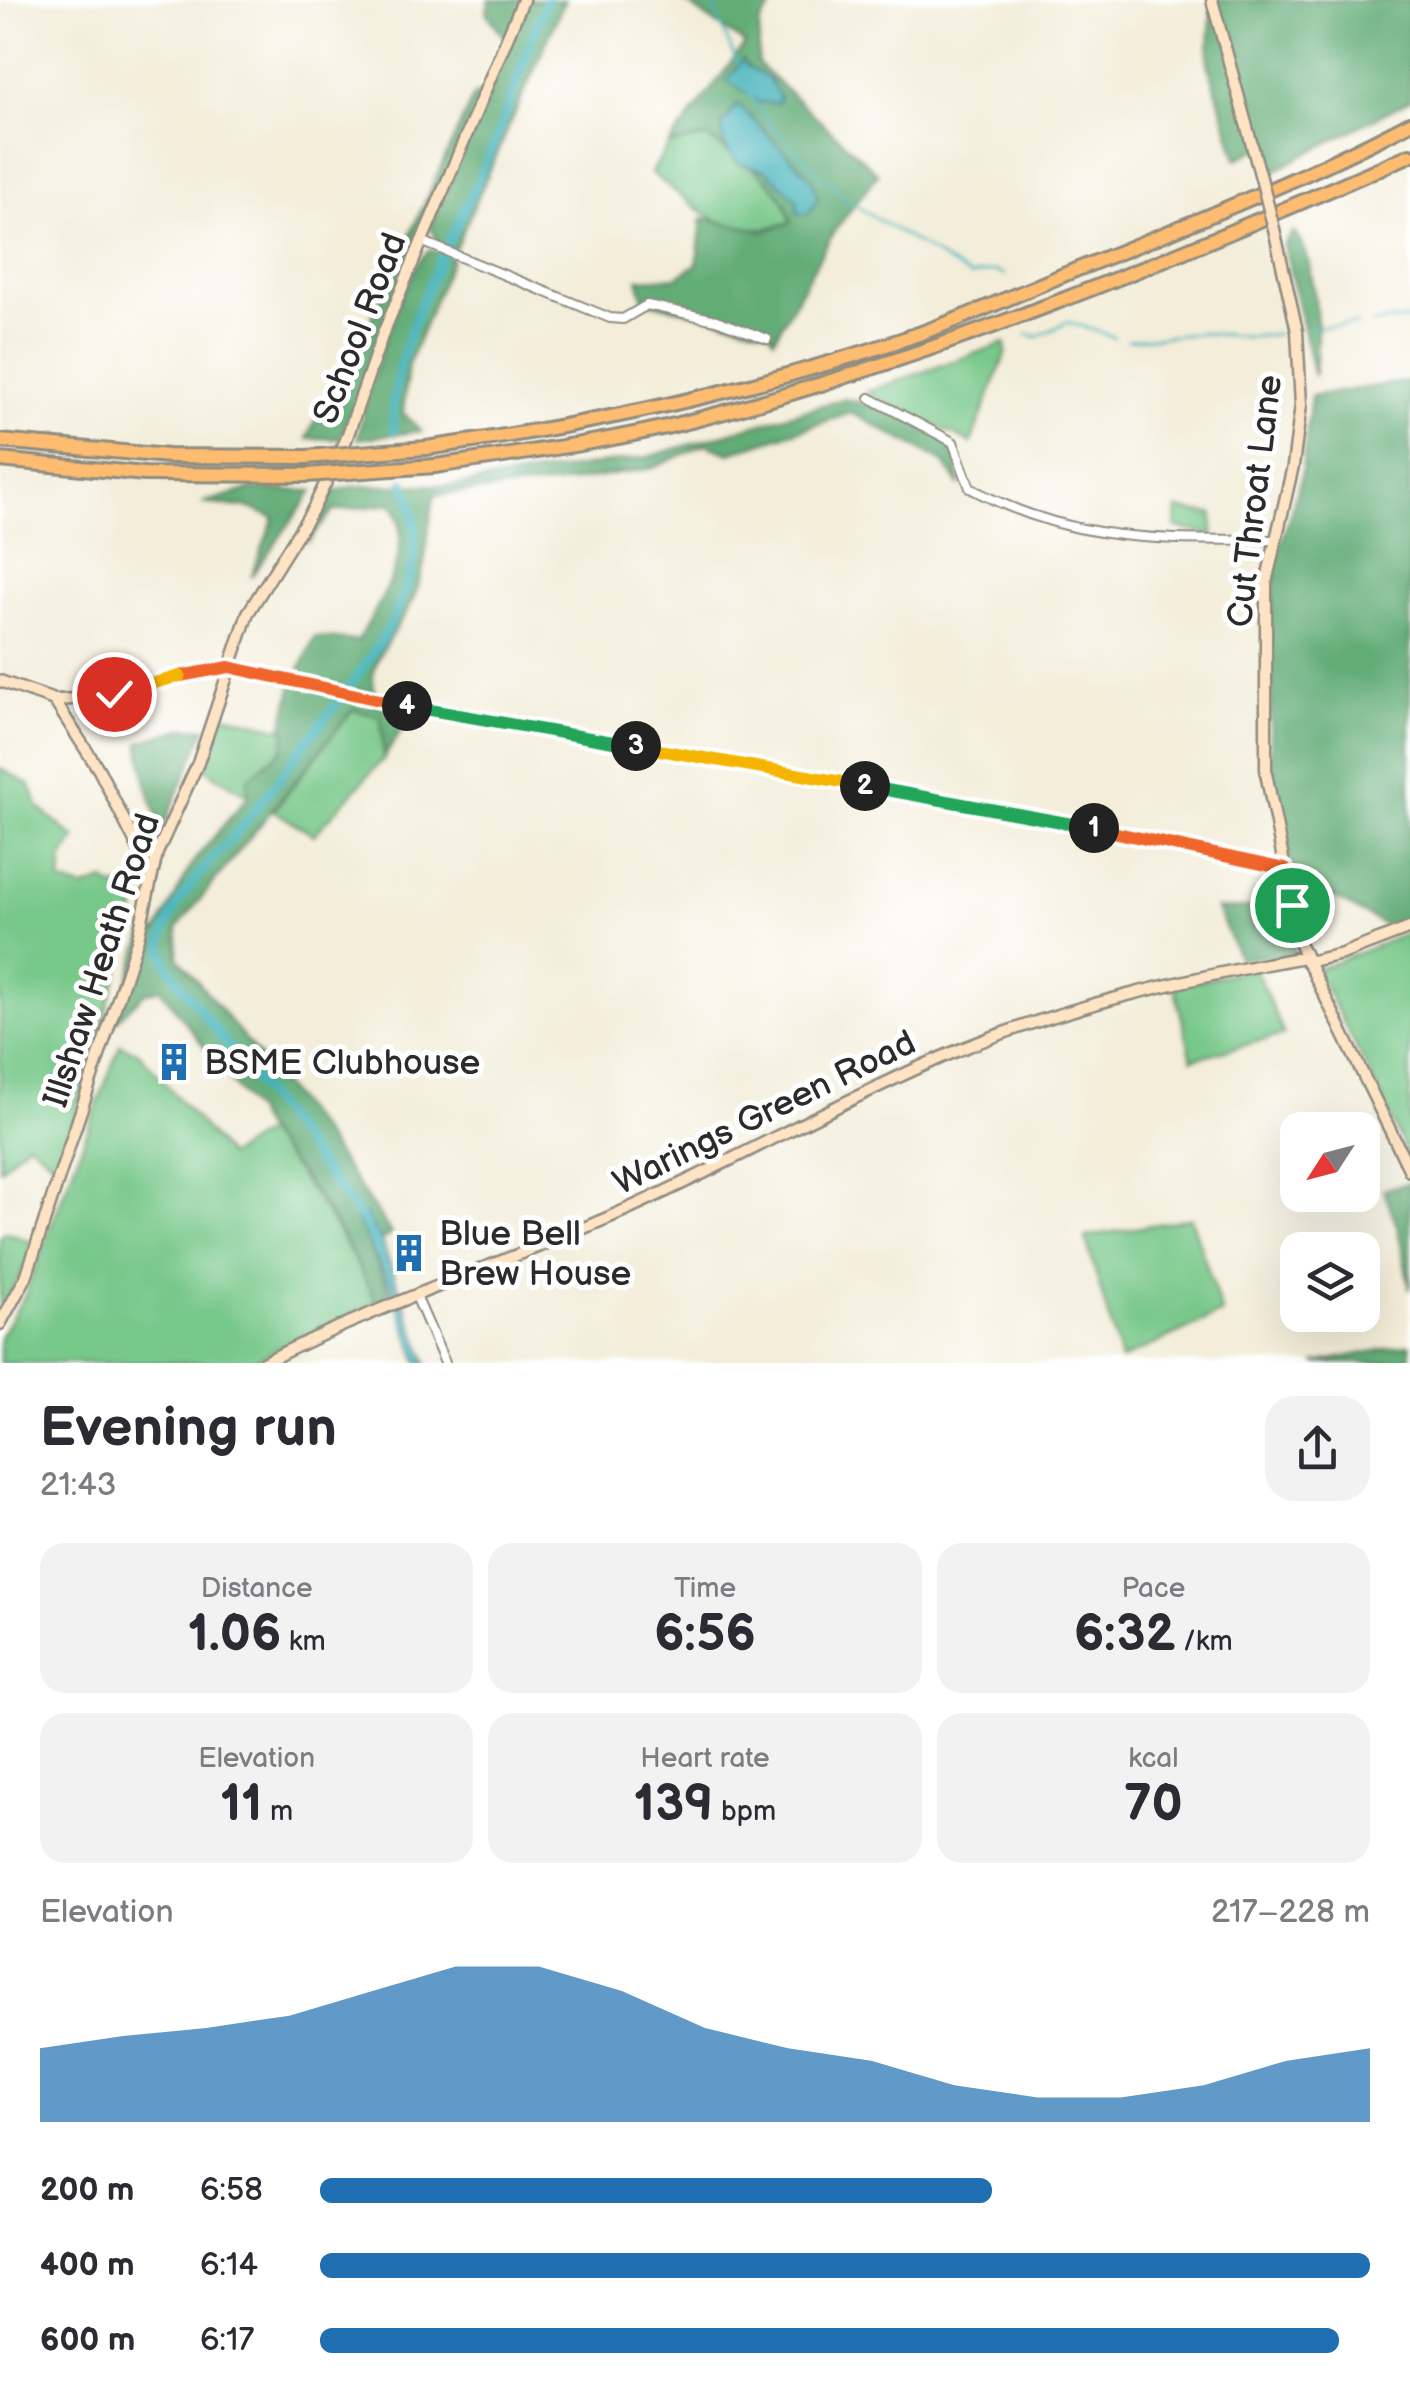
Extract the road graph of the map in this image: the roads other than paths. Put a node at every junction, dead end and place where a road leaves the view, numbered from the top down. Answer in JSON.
{"nodes":[{"id":1,"x":523,"y":0,"type":"edge"},
{"id":2,"x":1212,"y":0,"type":"edge"},
{"id":3,"x":1410,"y":123,"type":"edge"},
{"id":4,"x":1410,"y":154,"type":"edge"},
{"id":5,"x":421,"y":241,"type":"junction"},
{"id":6,"x":767,"y":339,"type":"dead end"},
{"id":7,"x":870,"y":398,"type":"dead end"},
{"id":8,"x":0,"y":441,"type":"edge"},
{"id":9,"x":0,"y":460,"type":"edge"},
{"id":10,"x":1272,"y":540,"type":"junction"},
{"id":11,"x":229,"y":667,"type":"junction"},
{"id":12,"x":0,"y":681,"type":"edge"},
{"id":13,"x":54,"y":700,"type":"junction"},
{"id":14,"x":139,"y":850,"type":"junction"},
{"id":15,"x":157,"y":853,"type":"junction"},
{"id":16,"x":1285,"y":869,"type":"junction"},
{"id":17,"x":150,"y":876,"type":"junction"},
{"id":18,"x":1410,"y":928,"type":"edge"},
{"id":19,"x":1306,"y":960,"type":"junction"},
{"id":20,"x":1410,"y":1171,"type":"edge"},
{"id":21,"x":434,"y":1289,"type":"junction"},
{"id":22,"x":412,"y":1297,"type":"junction"},
{"id":23,"x":426,"y":1317,"type":"junction"},
{"id":24,"x":0,"y":1324,"type":"edge"},
{"id":25,"x":262,"y":1363,"type":"edge"},
{"id":26,"x":445,"y":1363,"type":"edge"}],
"edges":[{"from":1,"to":5,"type":"street","name":"School Road"},
{"from":2,"to":10,"type":"street","name":"Cut Throat Lane","bridge":true},
{"from":3,"to":8,"type":"highway","bridge":true},
{"from":4,"to":9,"type":"highway","bridge":true},
{"from":5,"to":6,"type":"street"},
{"from":5,"to":11,"type":"street","name":"School Road"},
{"from":7,"to":10,"type":"street"},
{"from":10,"to":16,"type":"street","name":"Cut Throat Lane"},
{"from":11,"to":13,"type":"street"},
{"from":11,"to":15,"type":"street","name":"Illshaw Heath Road"},
{"from":11,"to":16,"type":"street"},
{"from":12,"to":13,"type":"street"},
{"from":13,"to":14,"type":"street"},
{"from":14,"to":15,"type":"street"},
{"from":14,"to":17,"type":"street"},
{"from":15,"to":17,"type":"street","name":"Illshaw Heath Road"},
{"from":16,"to":19,"type":"street","name":"Cut Throat Lane"},
{"from":17,"to":24,"type":"street","name":"Illshaw Heath Road"},
{"from":18,"to":19,"type":"street","name":"Warings Green Road"},
{"from":19,"to":20,"type":"street","name":"Cut Throat Lane"},
{"from":19,"to":21,"type":"street","name":"Warings Green Road"},
{"from":21,"to":22,"type":"street","name":"Warings Green Road"},
{"from":21,"to":23,"type":"street"},
{"from":22,"to":23,"type":"street"},
{"from":22,"to":25,"type":"street","name":"Warings Green Road"},
{"from":23,"to":26,"type":"street"}]}
